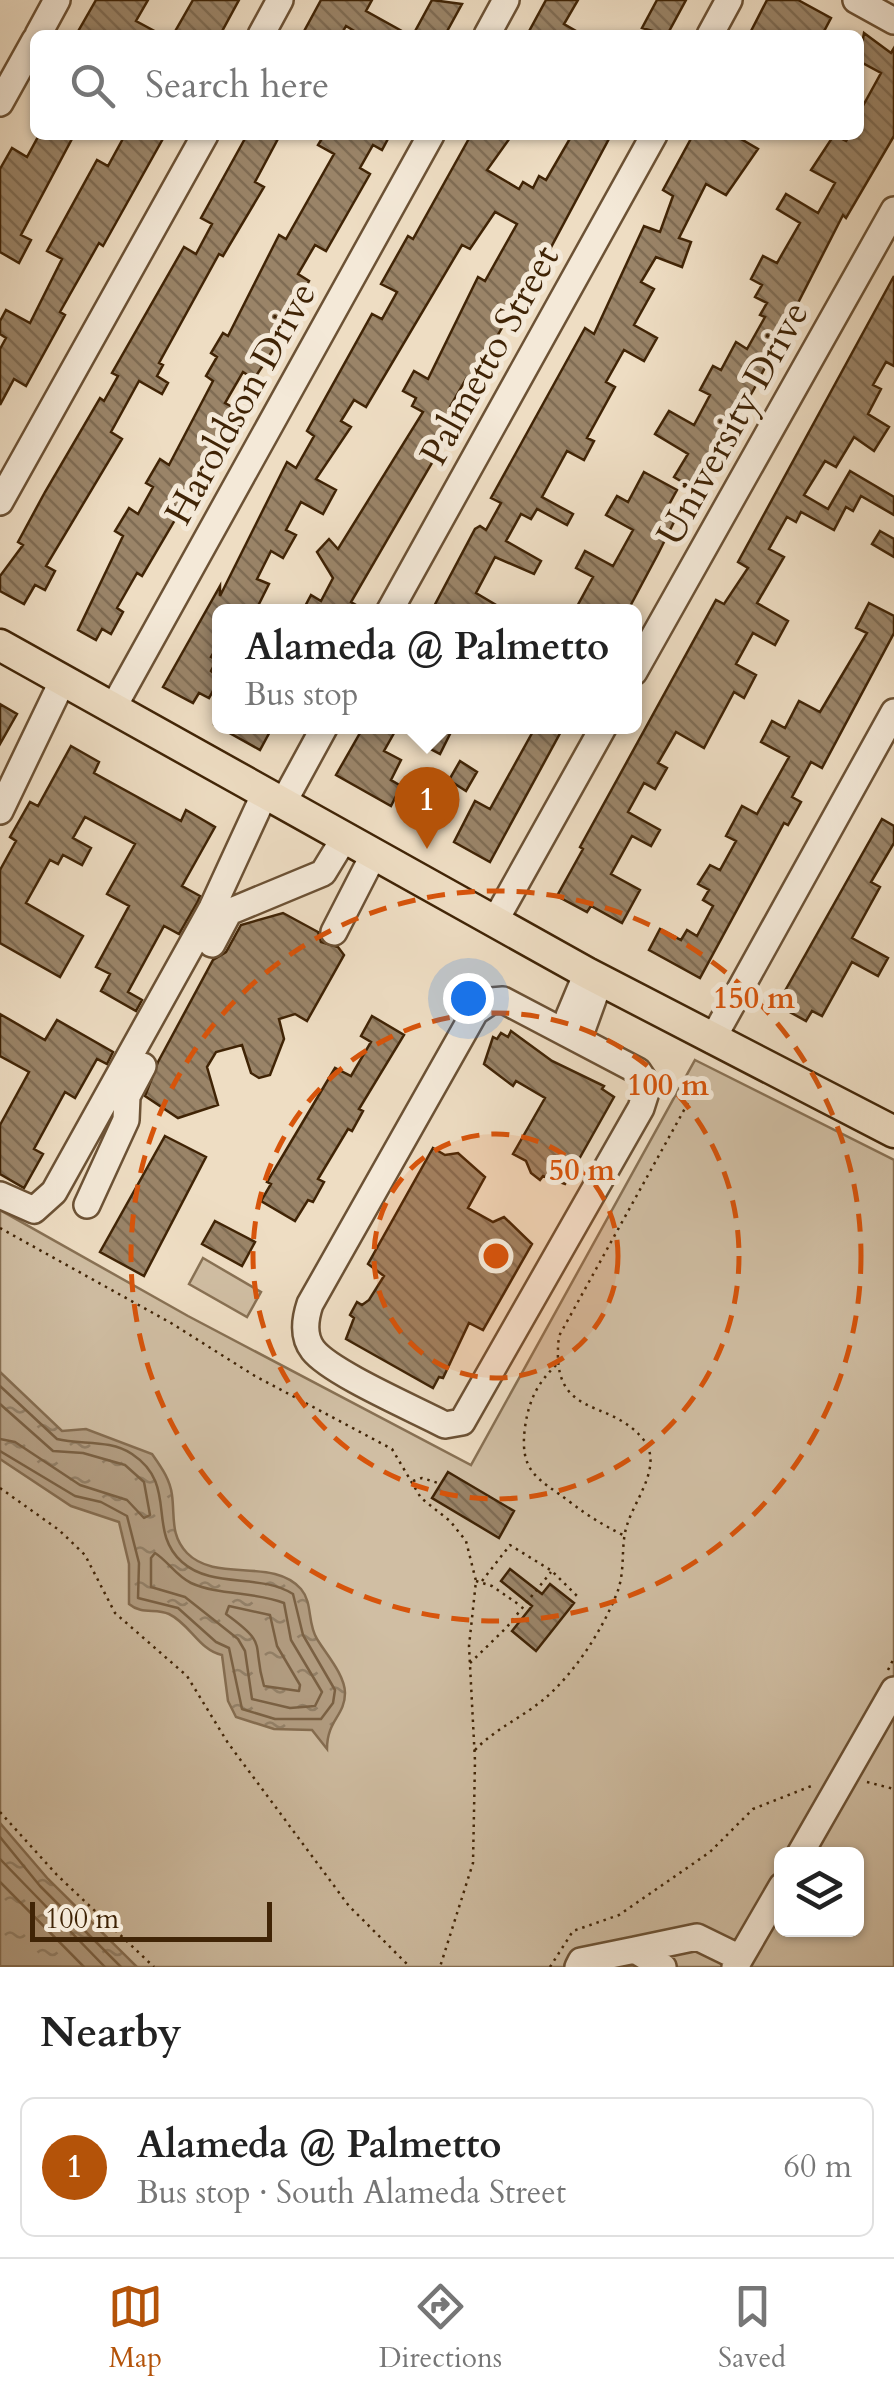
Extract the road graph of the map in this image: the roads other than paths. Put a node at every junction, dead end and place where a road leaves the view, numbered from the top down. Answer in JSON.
{"nodes":[{"id":1,"x":57,"y":0,"type":"edge"},
{"id":2,"x":280,"y":0,"type":"edge"},
{"id":3,"x":506,"y":0,"type":"edge"},
{"id":4,"x":730,"y":0,"type":"edge"},
{"id":5,"x":856,"y":0,"type":"edge"},
{"id":6,"x":894,"y":22,"type":"edge"},
{"id":7,"x":40,"y":30,"type":"edge"},
{"id":8,"x":264,"y":30,"type":"edge"},
{"id":9,"x":490,"y":30,"type":"edge"},
{"id":10,"x":713,"y":30,"type":"edge"},
{"id":11,"x":30,"y":49,"type":"edge"},
{"id":12,"x":0,"y":103,"type":"edge"},
{"id":13,"x":202,"y":140,"type":"edge"},
{"id":14,"x":428,"y":140,"type":"edge"},
{"id":15,"x":651,"y":140,"type":"edge"},
{"id":16,"x":894,"y":210,"type":"edge"},
{"id":17,"x":0,"y":502,"type":"edge"},
{"id":18,"x":393,"y":604,"type":"edge"},
{"id":19,"x":0,"y":645,"type":"edge"},
{"id":20,"x":642,"y":658,"type":"edge"},
{"id":21,"x":63,"y":680,"type":"junction"},
{"id":22,"x":113,"y":708,"type":"junction"},
{"id":23,"x":894,"y":712,"type":"edge"},
{"id":24,"x":319,"y":734,"type":"edge"},
{"id":25,"x":600,"y":734,"type":"edge"},
{"id":26,"x":274,"y":798,"type":"junction"},
{"id":27,"x":0,"y":811,"type":"edge"},
{"id":28,"x":345,"y":838,"type":"junction"},
{"id":29,"x":374,"y":854,"type":"junction"},
{"id":30,"x":495,"y":921,"type":"junction"},
{"id":31,"x":334,"y":932,"type":"dead end"},
{"id":32,"x":594,"y":976,"type":"junction"},
{"id":33,"x":572,"y":1034,"type":"junction"},
{"id":34,"x":712,"y":1040,"type":"junction"},
{"id":35,"x":894,"y":1132,"type":"edge"},
{"id":36,"x":0,"y":1195,"type":"edge"},
{"id":37,"x":87,"y":1205,"type":"dead end"},
{"id":38,"x":889,"y":1683,"type":"edge"},
{"id":39,"x":804,"y":1847,"type":"edge"},
{"id":40,"x":774,"y":1900,"type":"edge"},
{"id":41,"x":635,"y":1950,"type":"junction"},
{"id":42,"x":738,"y":1962,"type":"edge"},
{"id":43,"x":582,"y":1965,"type":"edge"},
{"id":44,"x":662,"y":1967,"type":"edge"}],
"edges":[{"from":1,"to":7,"type":"street"},
{"from":2,"to":8,"type":"street"},
{"from":3,"to":9,"type":"street"},
{"from":4,"to":10,"type":"street"},
{"from":5,"to":6,"type":"street"},
{"from":11,"to":12,"type":"street"},
{"from":13,"to":17,"type":"street"},
{"from":14,"to":22,"type":"street","name":"Haroldson Drive"},
{"from":15,"to":18,"type":"street","name":"Palmetto Street"},
{"from":16,"to":20,"type":"street","name":"University Drive"},
{"from":19,"to":21,"type":"main road"},
{"from":21,"to":22,"type":"main road"},
{"from":21,"to":27,"type":"street"},
{"from":22,"to":26,"type":"main road"},
{"from":23,"to":34,"type":"street"},
{"from":24,"to":26,"type":"street"},
{"from":25,"to":30,"type":"street"},
{"from":26,"to":28,"type":"main road"},
{"from":26,"to":36,"type":"street"},
{"from":28,"to":29,"type":"main road"},
{"from":28,"to":37,"type":"street"},
{"from":29,"to":30,"type":"main road"},
{"from":29,"to":31,"type":"street"},
{"from":30,"to":32,"type":"main road"},
{"from":32,"to":33,"type":"street"},
{"from":32,"to":34,"type":"main road"},
{"from":33,"to":33,"type":"street"},
{"from":34,"to":35,"type":"main road"},
{"from":38,"to":39,"type":"street"},
{"from":40,"to":42,"type":"street"},
{"from":41,"to":42,"type":"street"},
{"from":41,"to":43,"type":"street"},
{"from":41,"to":44,"type":"street"}]}
